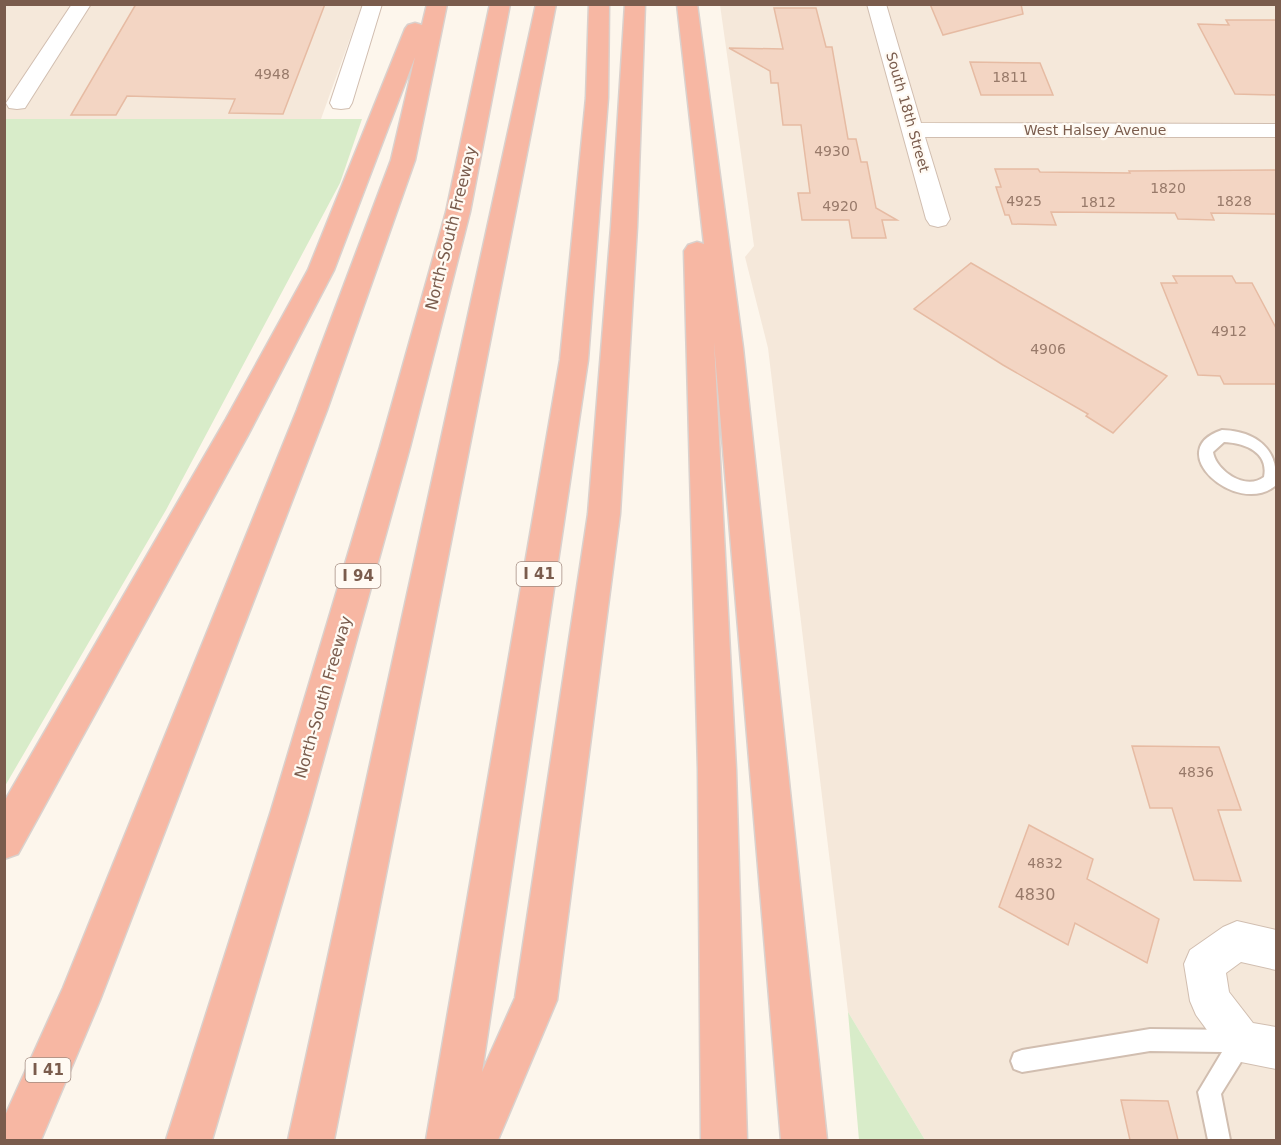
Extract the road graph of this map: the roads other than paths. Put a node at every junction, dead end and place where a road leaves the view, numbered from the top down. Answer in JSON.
{"nodes":[{"id":1,"x":82,"y":4,"type":"edge"},
{"id":2,"x":373,"y":4,"type":"edge"},
{"id":3,"x":424,"y":4,"type":"edge"},
{"id":4,"x":436,"y":4,"type":"edge"},
{"id":5,"x":500,"y":4,"type":"edge"},
{"id":6,"x":546,"y":4,"type":"edge"},
{"id":7,"x":599,"y":4,"type":"edge"},
{"id":8,"x":635,"y":4,"type":"edge"},
{"id":9,"x":687,"y":4,"type":"edge"},
{"id":10,"x":876,"y":4,"type":"edge"},
{"id":11,"x":692,"y":63,"type":"junction"},
{"id":12,"x":17,"y":103,"type":"dead end"},
{"id":13,"x":341,"y":103,"type":"dead end"},
{"id":14,"x":914,"y":130,"type":"junction"},
{"id":15,"x":1276,"y":131,"type":"edge"},
{"id":16,"x":938,"y":219,"type":"dead end"},
{"id":17,"x":1271,"y":449,"type":"edge"},
{"id":18,"x":4,"y":840,"type":"edge"},
{"id":19,"x":1276,"y":950,"type":"edge"},
{"id":20,"x":79,"y":1000,"type":"junction"},
{"id":21,"x":1259,"y":1044,"type":"edge"},
{"id":22,"x":1022,"y":1060,"type":"dead end"},
{"id":23,"x":10,"y":1140,"type":"edge"},
{"id":24,"x":18,"y":1140,"type":"edge"},
{"id":25,"x":189,"y":1140,"type":"edge"},
{"id":26,"x":311,"y":1140,"type":"edge"},
{"id":27,"x":449,"y":1140,"type":"edge"},
{"id":28,"x":475,"y":1140,"type":"edge"},
{"id":29,"x":724,"y":1140,"type":"edge"},
{"id":30,"x":804,"y":1140,"type":"edge"},
{"id":31,"x":1219,"y":1140,"type":"edge"}],
"edges":[{"from":1,"to":12,"type":"street"},
{"from":2,"to":13,"type":"street"},
{"from":3,"to":18,"type":"highway"},
{"from":4,"to":20,"type":"highway","number":"I 41"},
{"from":5,"to":25,"type":"highway","name":"North-South Freeway","number":"I 94"},
{"from":6,"to":26,"type":"highway"},
{"from":7,"to":27,"type":"highway","number":"I 41"},
{"from":8,"to":28,"type":"highway"},
{"from":9,"to":11,"type":"highway"},
{"from":10,"to":14,"type":"street","name":"South 18th Street"},
{"from":11,"to":29,"type":"highway"},
{"from":11,"to":30,"type":"highway"},
{"from":14,"to":15,"type":"street","name":"West Halsey Avenue"},
{"from":14,"to":16,"type":"street","name":"South 18th Street"},
{"from":17,"to":17,"type":"lane"},
{"from":19,"to":21,"type":"street"},
{"from":20,"to":23,"type":"highway"},
{"from":20,"to":24,"type":"highway","number":"I 41"},
{"from":21,"to":22,"type":"lane"},
{"from":21,"to":31,"type":"lane"}]}
